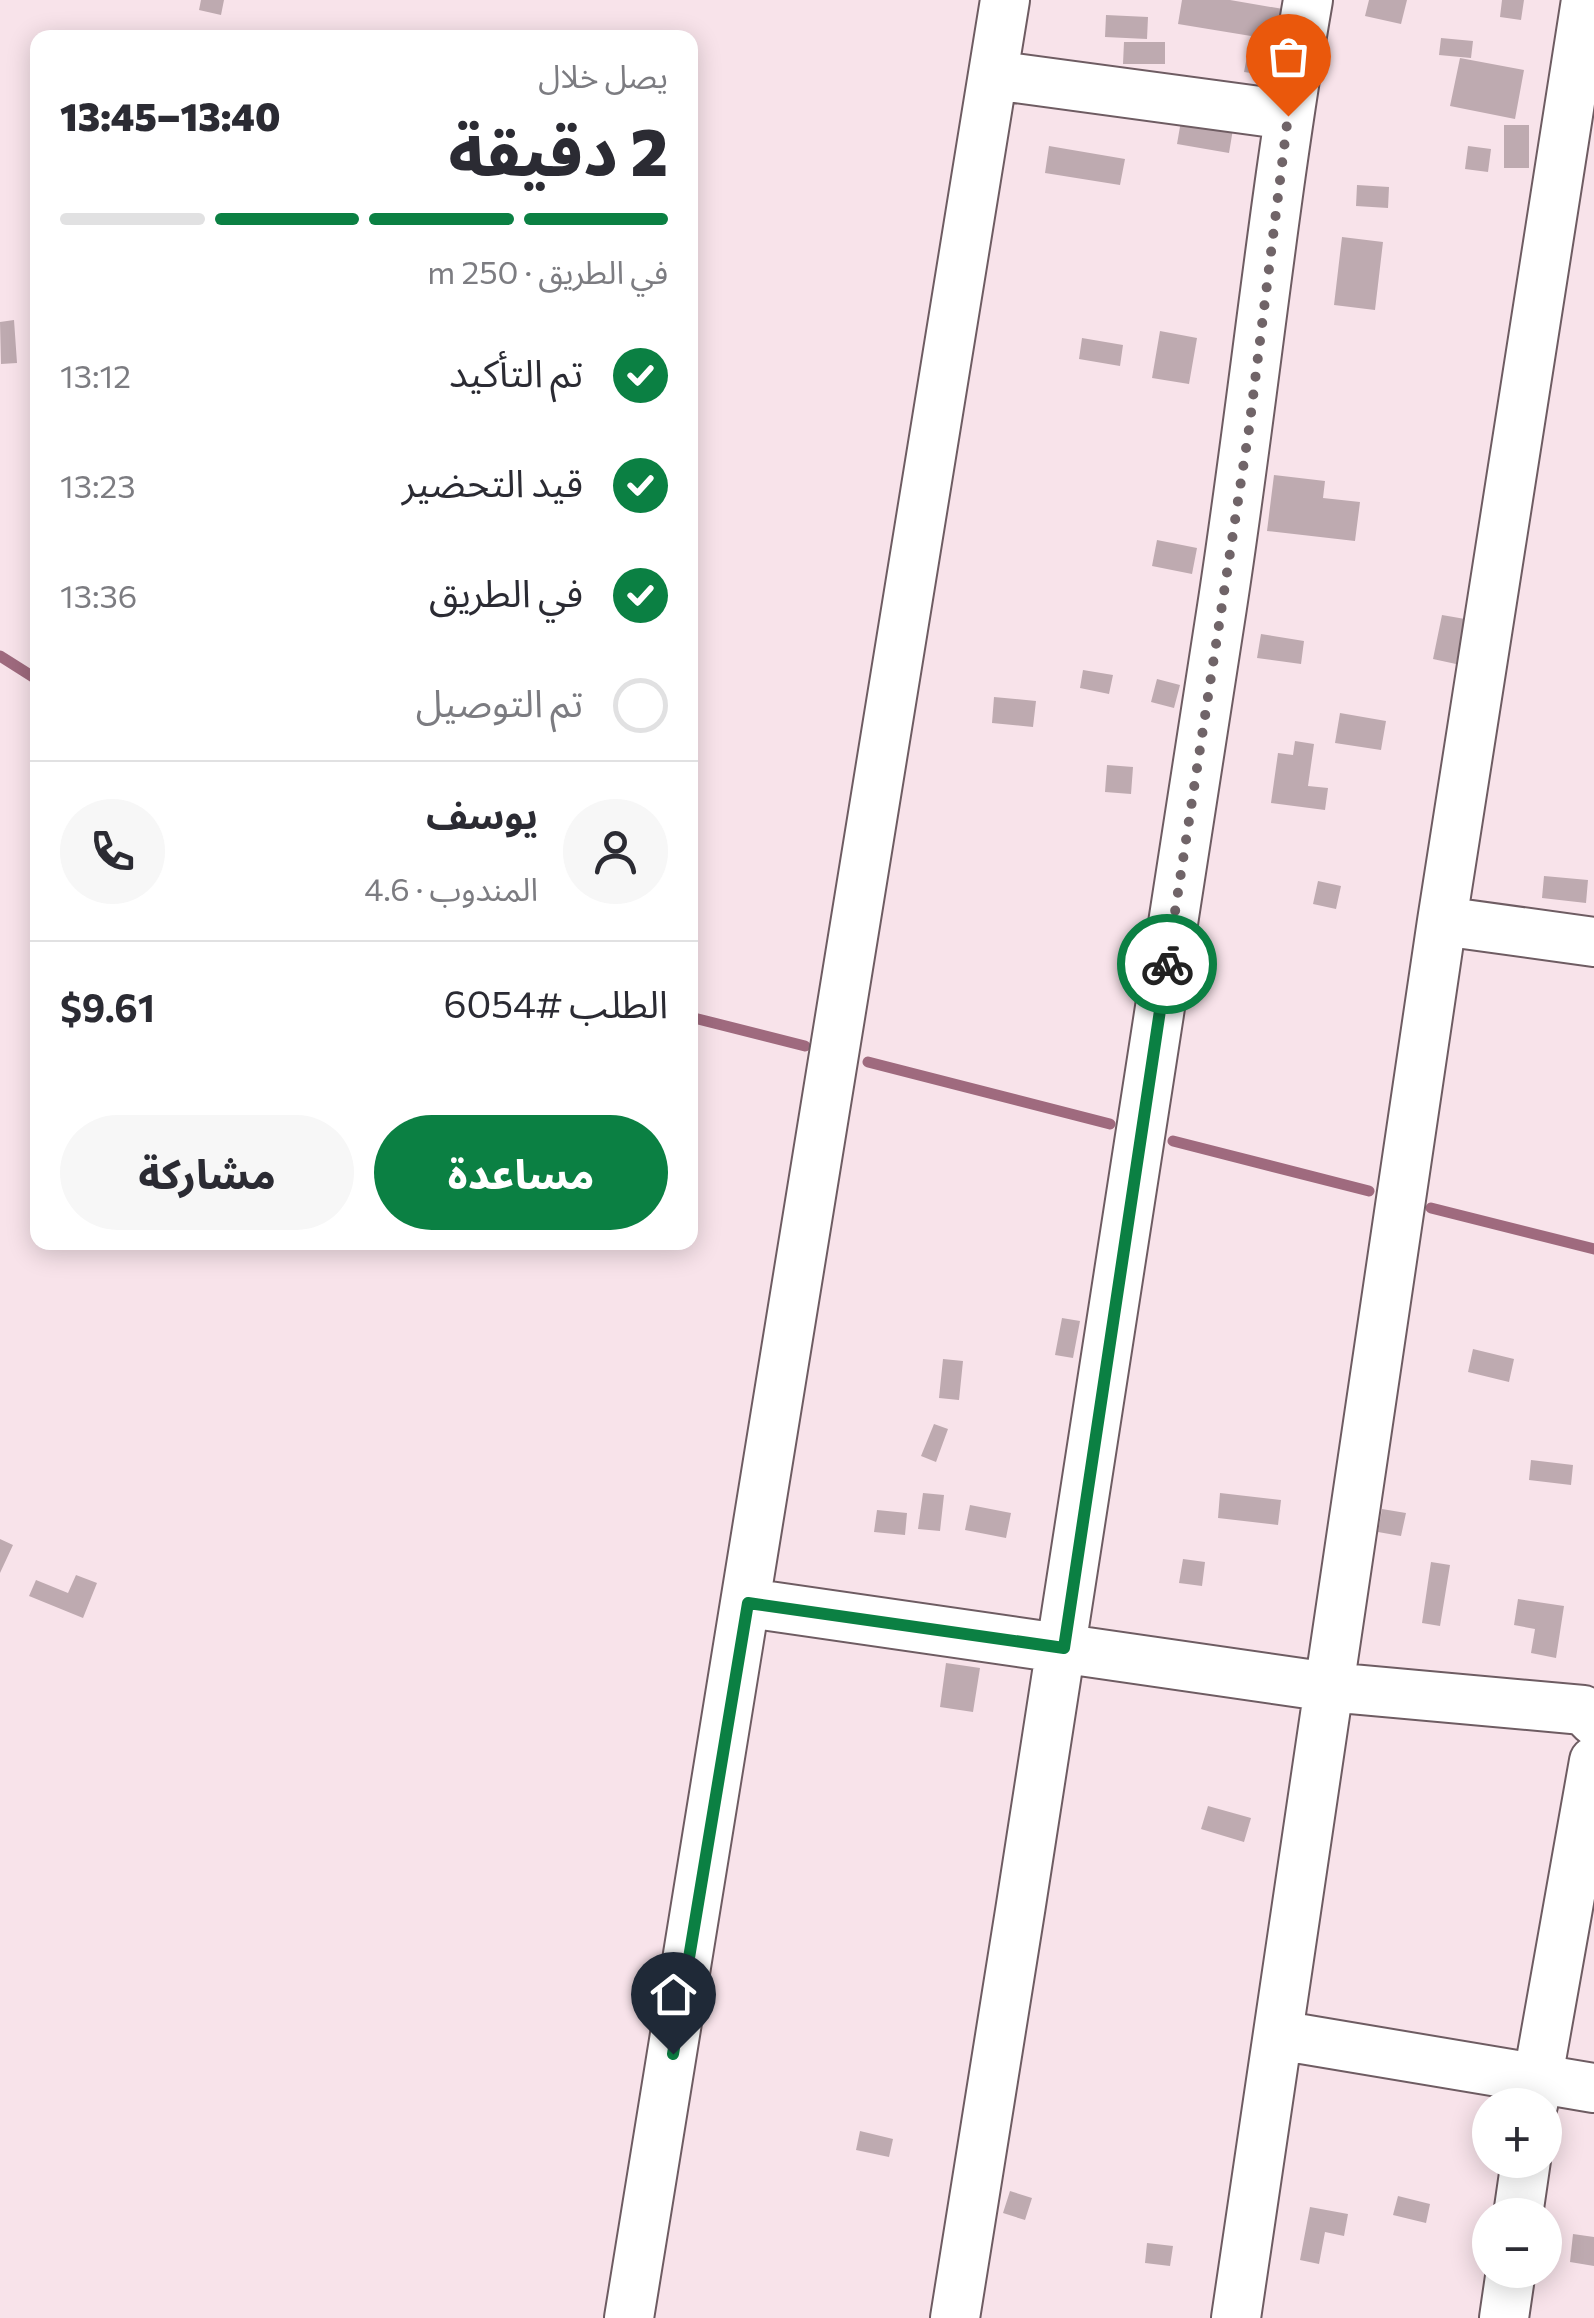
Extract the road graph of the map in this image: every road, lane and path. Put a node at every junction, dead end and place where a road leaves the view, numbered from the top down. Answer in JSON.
{"nodes":[{"id":1,"x":1004,"y":0,"type":"edge"},
{"id":2,"x":1308,"y":0,"type":"edge"},
{"id":3,"x":1586,"y":0,"type":"edge"},
{"id":4,"x":993,"y":75,"type":"junction"},
{"id":5,"x":1288,"y":116,"type":"junction"},
{"id":6,"x":1442,"y":921,"type":"junction"},
{"id":7,"x":1594,"y":942,"type":"edge"},
{"id":8,"x":748,"y":1603,"type":"junction"},
{"id":9,"x":1064,"y":1648,"type":"junction"},
{"id":10,"x":1330,"y":1687,"type":"junction"},
{"id":11,"x":1594,"y":1721,"type":"edge"},
{"id":12,"x":1594,"y":1761,"type":"edge"},
{"id":13,"x":1278,"y":2035,"type":"junction"},
{"id":14,"x":1517,"y":2088,"type":"edge"},
{"id":15,"x":1536,"y":2088,"type":"edge"},
{"id":16,"x":1594,"y":2088,"type":"edge"},
{"id":17,"x":1562,"y":2090,"type":"edge"},
{"id":18,"x":1508,"y":2288,"type":"edge"},
{"id":19,"x":629,"y":2318,"type":"edge"},
{"id":20,"x":955,"y":2318,"type":"edge"},
{"id":21,"x":1236,"y":2318,"type":"edge"},
{"id":22,"x":1504,"y":2318,"type":"edge"}],
"edges":[{"from":1,"to":4,"type":"street"},
{"from":2,"to":5,"type":"street"},
{"from":3,"to":6,"type":"street"},
{"from":4,"to":5,"type":"street"},
{"from":4,"to":8,"type":"street"},
{"from":5,"to":9,"type":"street"},
{"from":6,"to":7,"type":"street"},
{"from":6,"to":10,"type":"street"},
{"from":8,"to":9,"type":"street"},
{"from":8,"to":19,"type":"street"},
{"from":9,"to":10,"type":"street"},
{"from":9,"to":20,"type":"street"},
{"from":10,"to":11,"type":"street"},
{"from":10,"to":13,"type":"street"},
{"from":12,"to":15,"type":"street"},
{"from":13,"to":14,"type":"street"},
{"from":13,"to":21,"type":"street"},
{"from":16,"to":17,"type":"street"},
{"from":18,"to":22,"type":"street"}]}
